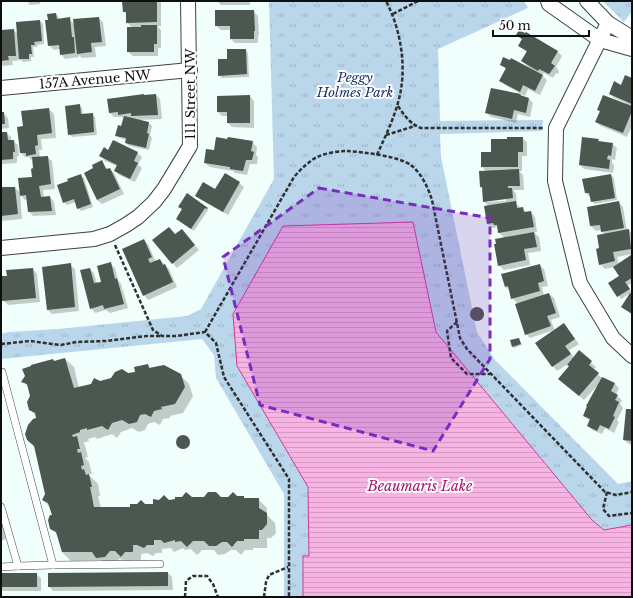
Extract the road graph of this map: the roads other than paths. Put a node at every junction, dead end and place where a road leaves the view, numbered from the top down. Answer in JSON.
{"nodes":[{"id":1,"x":188,"y":1,"type":"edge"},
{"id":2,"x":548,"y":1,"type":"edge"},
{"id":3,"x":587,"y":1,"type":"edge"},
{"id":4,"x":608,"y":23,"type":"junction"},
{"id":5,"x":632,"y":38,"type":"edge"},
{"id":6,"x":600,"y":40,"type":"junction"},
{"id":7,"x":632,"y":49,"type":"edge"},
{"id":8,"x":190,"y":70,"type":"junction"},
{"id":9,"x":1,"y":88,"type":"edge"},
{"id":10,"x":1,"y":248,"type":"edge"},
{"id":11,"x":632,"y":356,"type":"edge"},
{"id":12,"x":1,"y":372,"type":"edge"},
{"id":13,"x":1,"y":507,"type":"edge"},
{"id":14,"x":160,"y":564,"type":"dead end"},
{"id":15,"x":53,"y":565,"type":"junction"},
{"id":16,"x":18,"y":566,"type":"junction"},
{"id":17,"x":1,"y":567,"type":"edge"}],
"edges":[{"from":1,"to":8,"type":"street","name":"111 Street NW"},
{"from":2,"to":6,"type":"street"},
{"from":3,"to":4,"type":"street"},
{"from":4,"to":5,"type":"street"},
{"from":4,"to":6,"type":"street"},
{"from":6,"to":7,"type":"street"},
{"from":6,"to":11,"type":"street"},
{"from":8,"to":9,"type":"street","name":"157A Avenue NW"},
{"from":8,"to":10,"type":"street","name":"111 Street NW"},
{"from":12,"to":15,"type":"lane"},
{"from":13,"to":16,"type":"lane"},
{"from":14,"to":15,"type":"lane"},
{"from":15,"to":16,"type":"lane"},
{"from":16,"to":17,"type":"lane"}]}
